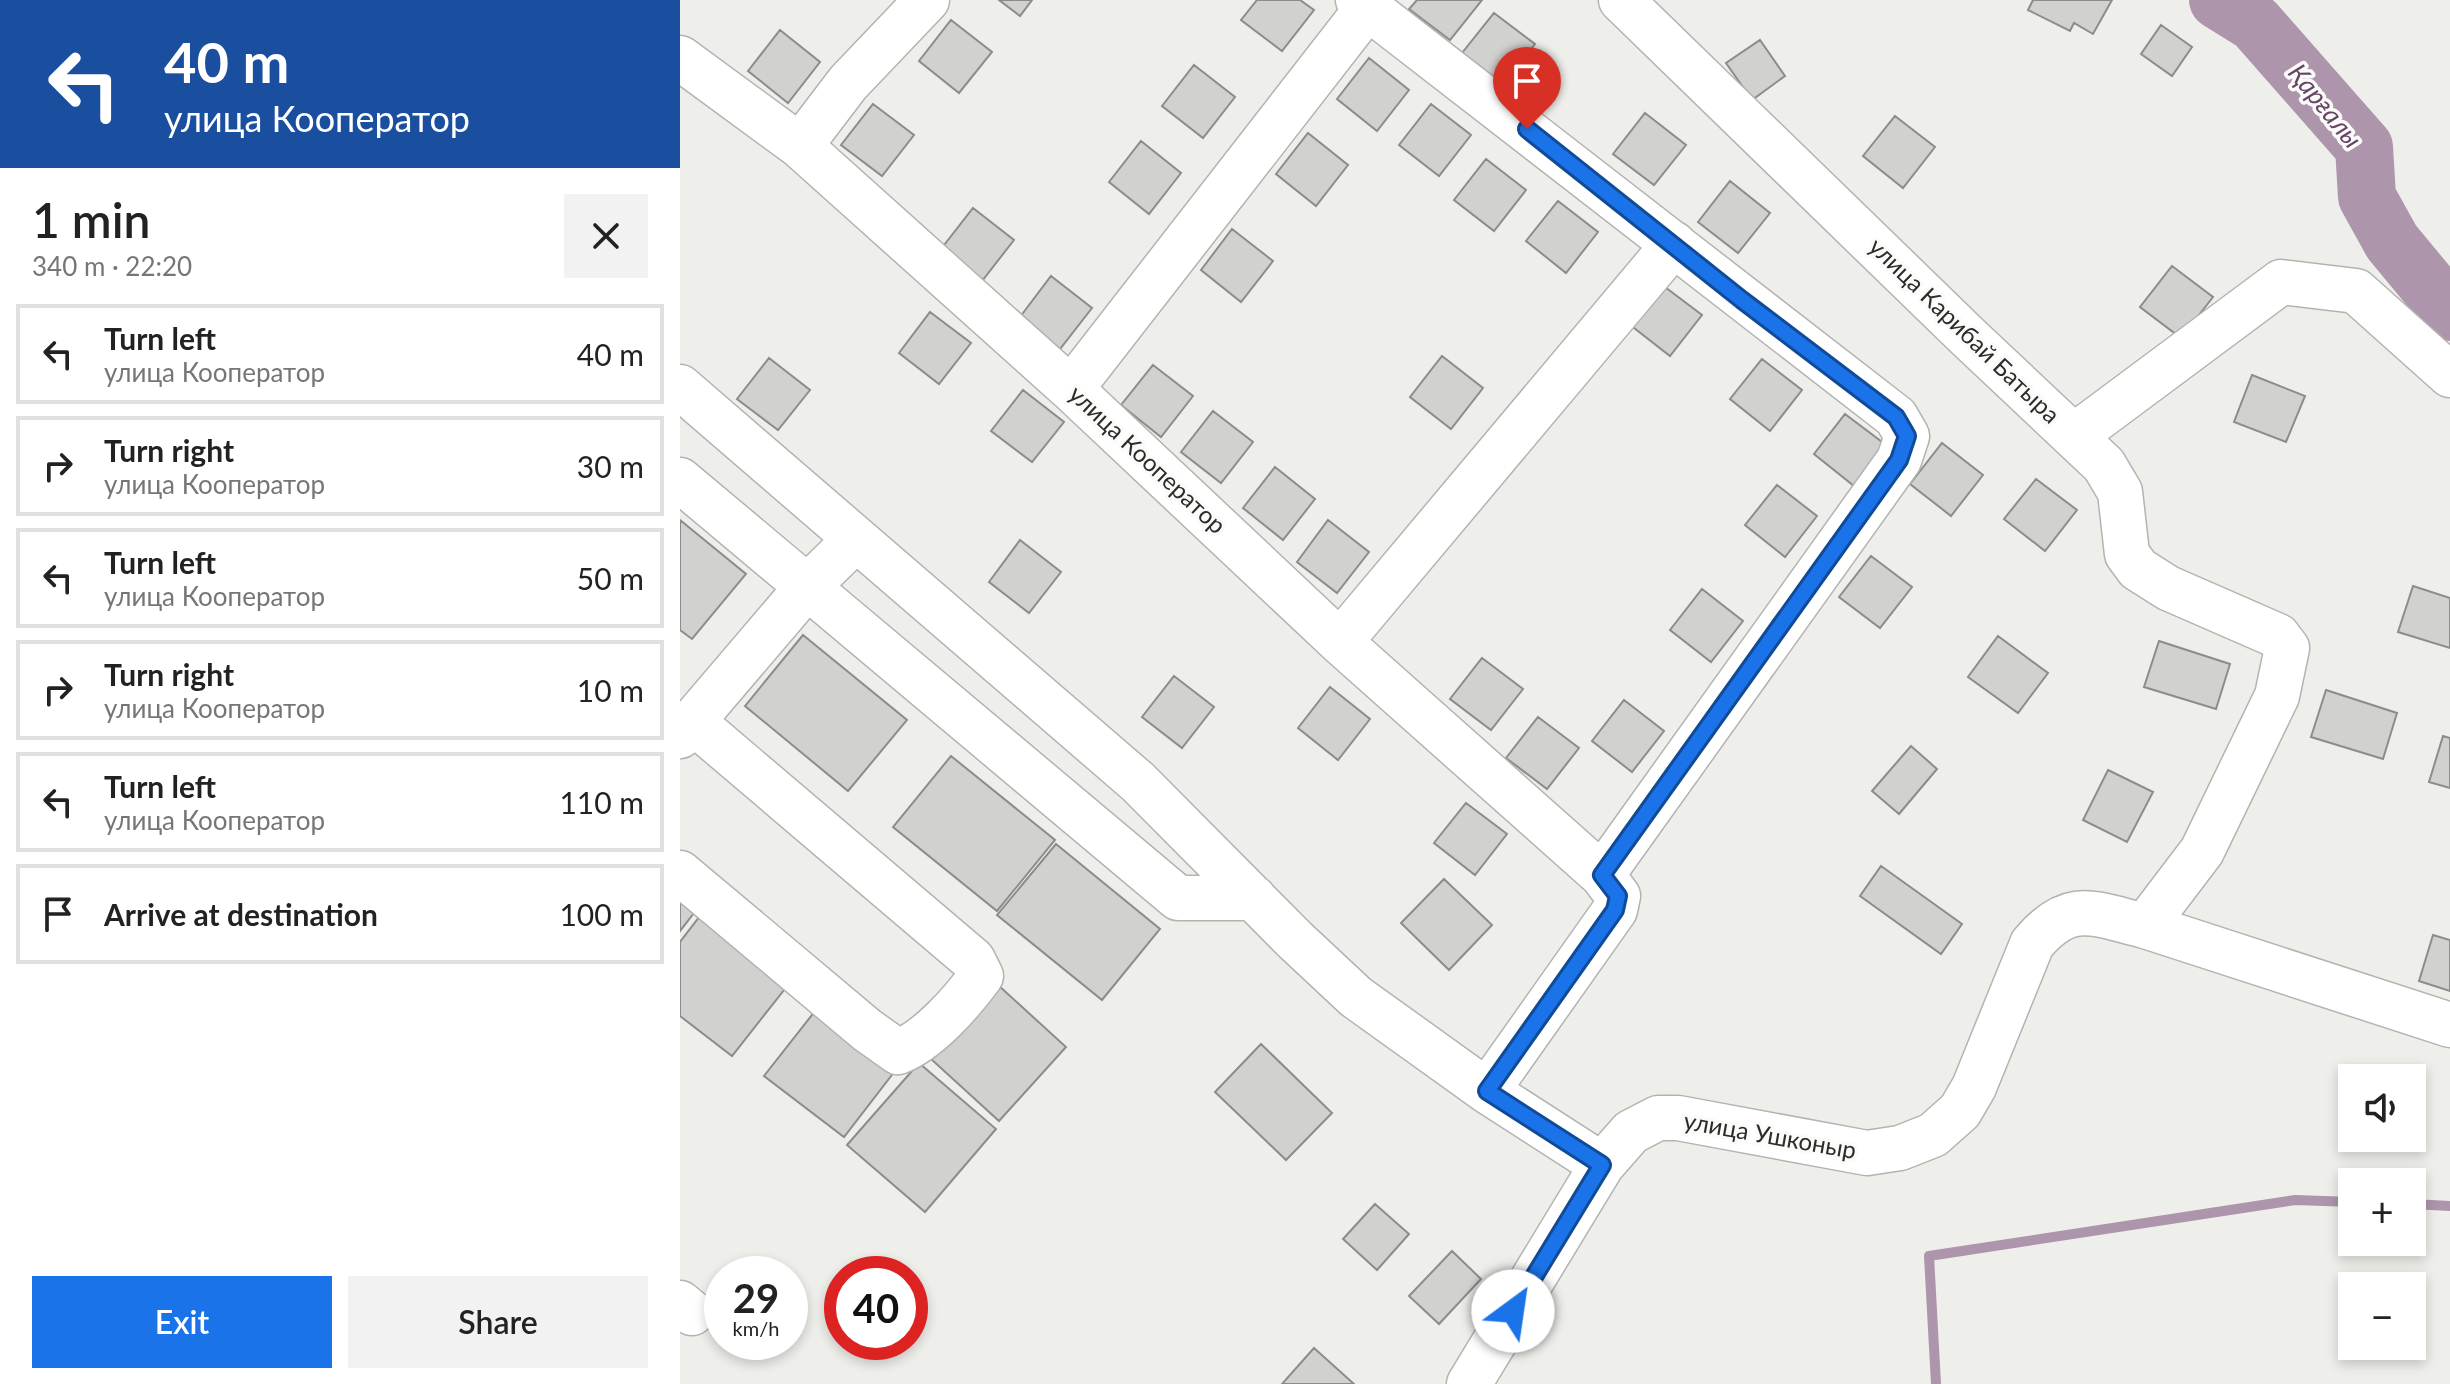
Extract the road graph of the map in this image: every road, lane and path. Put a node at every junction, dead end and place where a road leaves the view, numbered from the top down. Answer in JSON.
{"nodes":[{"id":1,"x":927,"y":0,"type":"edge"},
{"id":2,"x":1621,"y":0,"type":"edge"},
{"id":3,"x":1363,"y":4,"type":"edge"},
{"id":4,"x":680,"y":58,"type":"edge"},
{"id":5,"x":800,"y":146,"type":"junction"},
{"id":6,"x":1674,"y":244,"type":"junction"},
{"id":7,"x":2450,"y":375,"type":"edge"},
{"id":8,"x":680,"y":387,"type":"edge"},
{"id":9,"x":1071,"y":389,"type":"junction"},
{"id":10,"x":2074,"y":436,"type":"junction"},
{"id":11,"x":680,"y":480,"type":"edge"},
{"id":12,"x":856,"y":539,"type":"junction"},
{"id":13,"x":807,"y":587,"type":"junction"},
{"id":14,"x":1340,"y":642,"type":"junction"},
{"id":15,"x":686,"y":728,"type":"edge"},
{"id":16,"x":680,"y":873,"type":"edge"},
{"id":17,"x":1602,"y":875,"type":"junction"},
{"id":18,"x":1254,"y":898,"type":"junction"},
{"id":19,"x":2145,"y":926,"type":"junction"},
{"id":20,"x":2450,"y":1025,"type":"edge"},
{"id":21,"x":1487,"y":1091,"type":"junction"},
{"id":22,"x":1602,"y":1165,"type":"junction"},
{"id":23,"x":1469,"y":1384,"type":"edge"}],
"edges":[{"from":1,"to":5,"type":"street"},
{"from":2,"to":10,"type":"street","name":"улица Карибай Батыра"},
{"from":3,"to":6,"type":"street"},
{"from":3,"to":9,"type":"street"},
{"from":4,"to":5,"type":"street","name":"улица Кооператор"},
{"from":5,"to":9,"type":"street","name":"улица Кооператор"},
{"from":6,"to":14,"type":"street"},
{"from":6,"to":17,"type":"street"},
{"from":7,"to":10,"type":"street"},
{"from":8,"to":12,"type":"street"},
{"from":9,"to":14,"type":"street","name":"улица Кооператор"},
{"from":10,"to":19,"type":"street","name":"улица Карибай Батыра"},
{"from":11,"to":13,"type":"street"},
{"from":12,"to":13,"type":"street"},
{"from":12,"to":18,"type":"street"},
{"from":13,"to":15,"type":"street"},
{"from":13,"to":18,"type":"street"},
{"from":14,"to":17,"type":"street","name":"улица Кооператор"},
{"from":15,"to":16,"type":"street"},
{"from":17,"to":21,"type":"street","name":"улица Кооператор"},
{"from":18,"to":21,"type":"street"},
{"from":19,"to":20,"type":"street","name":"улица Ушконыр"},
{"from":19,"to":22,"type":"street","name":"улица Ушконыр"},
{"from":21,"to":22,"type":"street"},
{"from":22,"to":23,"type":"street","name":"улица Ушконыр"}]}
